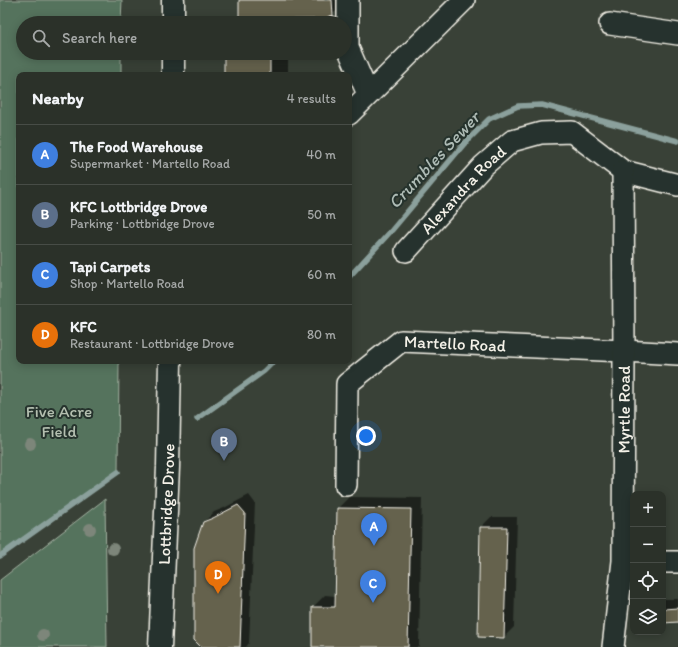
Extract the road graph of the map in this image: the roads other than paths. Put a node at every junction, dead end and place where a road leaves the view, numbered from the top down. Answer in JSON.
{"nodes":[{"id":1,"x":173,"y":0,"type":"edge"},
{"id":2,"x":348,"y":0,"type":"edge"},
{"id":3,"x":464,"y":0,"type":"edge"},
{"id":4,"x":173,"y":16,"type":"edge"},
{"id":5,"x":343,"y":16,"type":"edge"},
{"id":6,"x":610,"y":24,"type":"dead end"},
{"id":7,"x":678,"y":34,"type":"edge"},
{"id":8,"x":352,"y":57,"type":"edge"},
{"id":9,"x":173,"y":60,"type":"edge"},
{"id":10,"x":173,"y":72,"type":"edge"},
{"id":11,"x":368,"y":94,"type":"junction"},
{"id":12,"x":352,"y":111,"type":"edge"},
{"id":13,"x":623,"y":171,"type":"junction"},
{"id":14,"x":678,"y":185,"type":"edge"},
{"id":15,"x":406,"y":251,"type":"dead end"},
{"id":16,"x":624,"y":351,"type":"junction"},
{"id":17,"x":678,"y":354,"type":"edge"},
{"id":18,"x":170,"y":364,"type":"edge"},
{"id":19,"x":346,"y":485,"type":"dead end"},
{"id":20,"x":628,"y":561,"type":"edge"},
{"id":21,"x":666,"y":562,"type":"edge"},
{"id":22,"x":678,"y":562,"type":"edge"},
{"id":23,"x":160,"y":647,"type":"edge"},
{"id":24,"x":613,"y":647,"type":"edge"}],
"edges":[{"from":1,"to":4,"type":"street"},
{"from":2,"to":5,"type":"street"},
{"from":3,"to":11,"type":"street"},
{"from":6,"to":7,"type":"street"},
{"from":8,"to":11,"type":"street"},
{"from":9,"to":10,"type":"street"},
{"from":11,"to":12,"type":"street"},
{"from":13,"to":14,"type":"street","name":"Alexandra Road"},
{"from":13,"to":15,"type":"street","name":"Alexandra Road"},
{"from":13,"to":16,"type":"street","name":"Myrtle Road"},
{"from":16,"to":17,"type":"street","name":"Martello Road"},
{"from":16,"to":19,"type":"street","name":"Martello Road"},
{"from":16,"to":20,"type":"street","name":"Myrtle Road"},
{"from":18,"to":23,"type":"street","name":"Lottbridge Drove"},
{"from":20,"to":24,"type":"street","name":"Myrtle Road"},
{"from":21,"to":22,"type":"street"}]}
